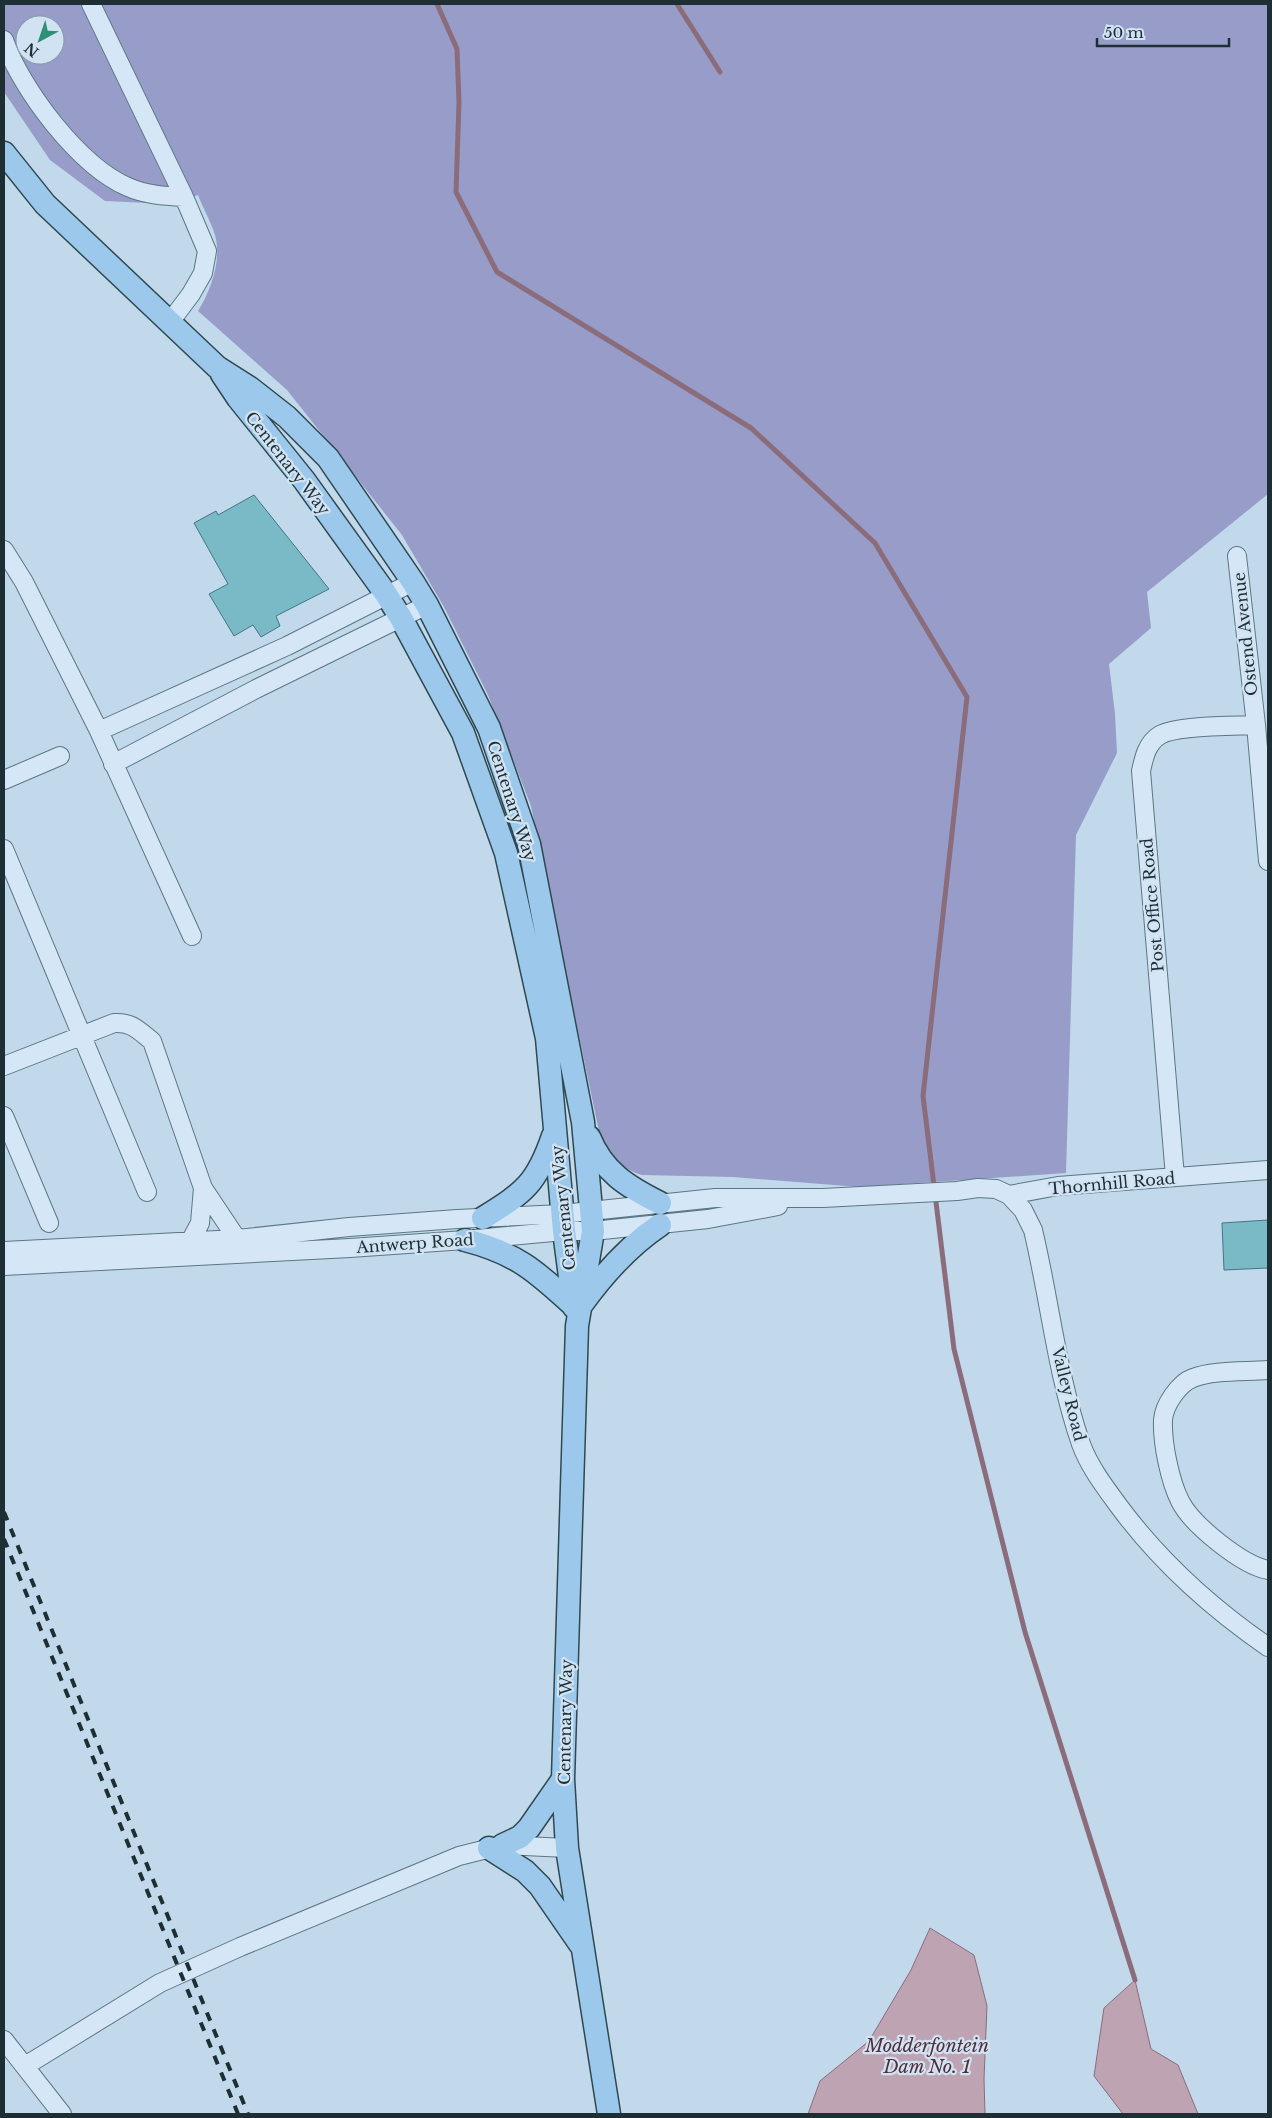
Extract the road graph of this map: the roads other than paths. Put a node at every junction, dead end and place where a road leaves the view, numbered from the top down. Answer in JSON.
{"nodes":[{"id":1,"x":91,"y":4,"type":"edge"},
{"id":2,"x":4,"y":40,"type":"edge"},
{"id":3,"x":4,"y":153,"type":"edge"},
{"id":4,"x":184,"y":198,"type":"junction"},
{"id":5,"x":170,"y":322,"type":"junction"},
{"id":6,"x":218,"y":367,"type":"junction"},
{"id":7,"x":4,"y":550,"type":"edge"},
{"id":8,"x":1237,"y":556,"type":"dead end"},
{"id":9,"x":413,"y":582,"type":"junction"},
{"id":10,"x":386,"y":594,"type":"junction"},
{"id":11,"x":427,"y":605,"type":"junction"},
{"id":12,"x":401,"y":618,"type":"junction"},
{"id":13,"x":1256,"y":725,"type":"junction"},
{"id":14,"x":99,"y":731,"type":"junction"},
{"id":15,"x":60,"y":756,"type":"dead end"},
{"id":16,"x":113,"y":764,"type":"junction"},
{"id":17,"x":4,"y":780,"type":"edge"},
{"id":18,"x":4,"y":849,"type":"edge"},
{"id":19,"x":1268,"y":861,"type":"edge"},
{"id":20,"x":192,"y":936,"type":"dead end"},
{"id":21,"x":82,"y":1036,"type":"junction"},
{"id":22,"x":4,"y":1066,"type":"edge"},
{"id":23,"x":4,"y":1116,"type":"edge"},
{"id":24,"x":583,"y":1122,"type":"junction"},
{"id":25,"x":555,"y":1131,"type":"junction"},
{"id":26,"x":1268,"y":1170,"type":"edge"},
{"id":27,"x":1175,"y":1177,"type":"junction"},
{"id":28,"x":203,"y":1188,"type":"junction"},
{"id":29,"x":147,"y":1192,"type":"dead end"},
{"id":30,"x":903,"y":1194,"type":"joint"},
{"id":31,"x":1009,"y":1195,"type":"junction"},
{"id":32,"x":660,"y":1214,"type":"junction"},
{"id":33,"x":483,"y":1218,"type":"junction"},
{"id":34,"x":592,"y":1221,"type":"junction"},
{"id":35,"x":563,"y":1222,"type":"junction"},
{"id":36,"x":49,"y":1223,"type":"dead end"},
{"id":37,"x":237,"y":1239,"type":"junction"},
{"id":38,"x":191,"y":1240,"type":"junction"},
{"id":39,"x":465,"y":1240,"type":"junction"},
{"id":40,"x":4,"y":1251,"type":"edge"},
{"id":41,"x":4,"y":1266,"type":"edge"},
{"id":42,"x":578,"y":1312,"type":"junction"},
{"id":43,"x":1268,"y":1370,"type":"edge"},
{"id":44,"x":1268,"y":1570,"type":"edge"},
{"id":45,"x":1268,"y":1647,"type":"edge"},
{"id":46,"x":563,"y":1779,"type":"junction"},
{"id":47,"x":496,"y":1846,"type":"junction"},
{"id":48,"x":567,"y":1848,"type":"junction"},
{"id":49,"x":583,"y":1949,"type":"junction"},
{"id":50,"x":4,"y":2040,"type":"edge"},
{"id":51,"x":25,"y":2066,"type":"junction"},
{"id":52,"x":62,"y":2114,"type":"edge"},
{"id":53,"x":609,"y":2114,"type":"edge"}],
"edges":[{"from":1,"to":4,"type":"street"},
{"from":2,"to":4,"type":"street"},
{"from":3,"to":5,"type":"main road","name":"Centenary Way"},
{"from":4,"to":5,"type":"street"},
{"from":5,"to":6,"type":"main road","name":"Centenary Way"},
{"from":6,"to":9,"type":"main road","name":"Centenary Way"},
{"from":6,"to":10,"type":"main road","name":"Centenary Way"},
{"from":7,"to":14,"type":"street"},
{"from":8,"to":13,"type":"street","name":"Ostend Avenue"},
{"from":9,"to":10,"type":"street"},
{"from":9,"to":11,"type":"main road","name":"Centenary Way"},
{"from":10,"to":12,"type":"main road","name":"Centenary Way"},
{"from":10,"to":14,"type":"street"},
{"from":11,"to":12,"type":"street"},
{"from":11,"to":24,"type":"main road","name":"Centenary Way"},
{"from":12,"to":16,"type":"street"},
{"from":12,"to":25,"type":"main road","name":"Centenary Way"},
{"from":13,"to":19,"type":"street","name":"Ostend Avenue"},
{"from":13,"to":27,"type":"street","name":"Post Office Road"},
{"from":14,"to":16,"type":"street"},
{"from":15,"to":17,"type":"street"},
{"from":16,"to":20,"type":"street"},
{"from":18,"to":21,"type":"street"},
{"from":21,"to":22,"type":"street"},
{"from":21,"to":28,"type":"street"},
{"from":21,"to":29,"type":"street"},
{"from":23,"to":36,"type":"street"},
{"from":24,"to":32,"type":"main road"},
{"from":24,"to":34,"type":"main road","name":"Centenary Way"},
{"from":25,"to":33,"type":"main road"},
{"from":25,"to":35,"type":"main road","name":"Centenary Way"},
{"from":26,"to":27,"type":"street","name":"Thornhill Road"},
{"from":27,"to":31,"type":"street","name":"Thornhill Road"},
{"from":28,"to":37,"type":"street"},
{"from":28,"to":38,"type":"street"},
{"from":30,"to":31,"type":"street","name":"Thornhill Road"},
{"from":30,"to":32,"type":"street","name":"Antwerp Road"},
{"from":31,"to":45,"type":"street","name":"Valley Road"},
{"from":32,"to":34,"type":"street","name":"Antwerp Road"},
{"from":32,"to":42,"type":"main road"},
{"from":33,"to":35,"type":"street","name":"Antwerp Road"},
{"from":33,"to":37,"type":"street","name":"Antwerp Road"},
{"from":34,"to":35,"type":"street","name":"Antwerp Road"},
{"from":34,"to":42,"type":"main road","name":"Centenary Way"},
{"from":35,"to":39,"type":"street","name":"Antwerp Road"},
{"from":35,"to":42,"type":"main road","name":"Centenary Way"},
{"from":37,"to":38,"type":"street","name":"Antwerp Road"},
{"from":38,"to":40,"type":"street","name":"Antwerp Road"},
{"from":39,"to":41,"type":"street","name":"Antwerp Road"},
{"from":39,"to":42,"type":"main road"},
{"from":42,"to":46,"type":"main road","name":"Centenary Way"},
{"from":43,"to":44,"type":"street"},
{"from":46,"to":47,"type":"main road"},
{"from":46,"to":48,"type":"main road","name":"Centenary Way"},
{"from":47,"to":48,"type":"street"},
{"from":47,"to":49,"type":"main road"},
{"from":47,"to":51,"type":"street"},
{"from":48,"to":49,"type":"main road","name":"Centenary Way"},
{"from":49,"to":53,"type":"main road","name":"Centenary Way"},
{"from":50,"to":51,"type":"street"},
{"from":51,"to":52,"type":"street"}]}
